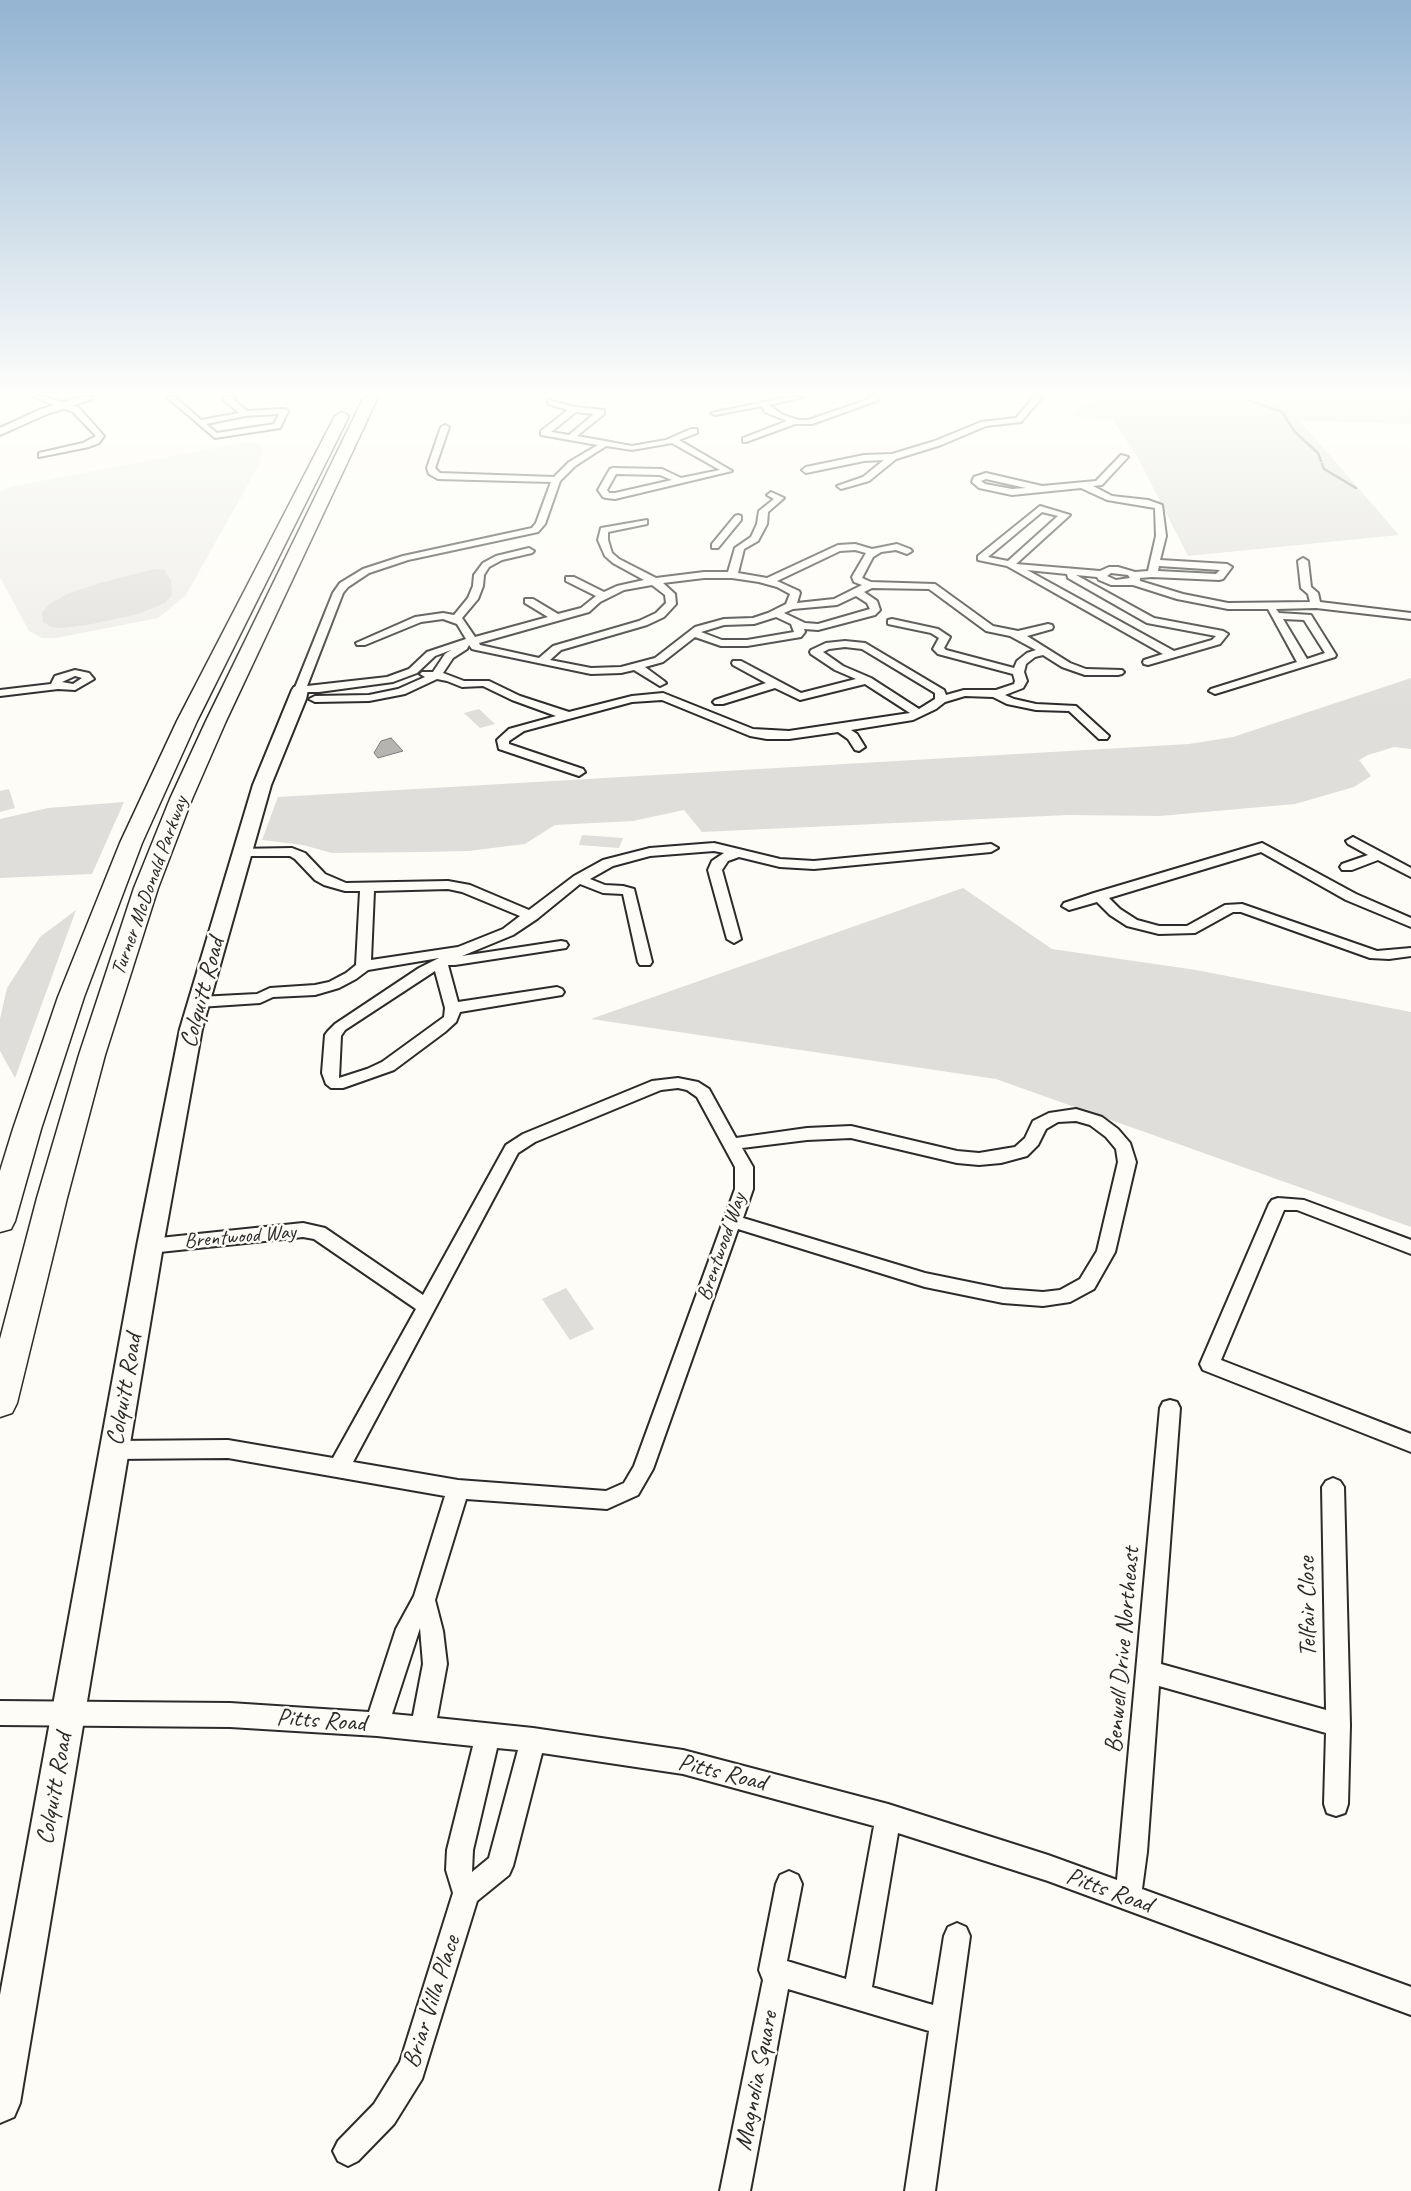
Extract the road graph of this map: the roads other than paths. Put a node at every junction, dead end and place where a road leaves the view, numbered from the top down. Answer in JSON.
{"nodes":[{"id":1,"x":292,"y":499,"type":"edge"},
{"id":2,"x":322,"y":499,"type":"edge"},
{"id":3,"x":549,"y":499,"type":"edge"},
{"id":4,"x":778,"y":499,"type":"edge"},
{"id":5,"x":1119,"y":499,"type":"edge"},
{"id":6,"x":644,"y":522,"type":"dead end"},
{"id":7,"x":745,"y":524,"type":"junction"},
{"id":8,"x":715,"y":546,"type":"dead end"},
{"id":9,"x":529,"y":551,"type":"dead end"},
{"id":10,"x":907,"y":551,"type":"dead end"},
{"id":11,"x":874,"y":552,"type":"junction"},
{"id":12,"x":1304,"y":561,"type":"dead end"},
{"id":13,"x":1155,"y":563,"type":"junction"},
{"id":14,"x":1010,"y":564,"type":"junction"},
{"id":15,"x":1072,"y":572,"type":"junction"},
{"id":16,"x":1152,"y":574,"type":"junction"},
{"id":17,"x":732,"y":575,"type":"junction"},
{"id":18,"x":1134,"y":578,"type":"junction"},
{"id":19,"x":570,"y":579,"type":"dead end"},
{"id":20,"x":768,"y":581,"type":"junction"},
{"id":21,"x":654,"y":582,"type":"junction"},
{"id":22,"x":870,"y":585,"type":"junction"},
{"id":23,"x":857,"y":592,"type":"junction"},
{"id":24,"x":603,"y":596,"type":"junction"},
{"id":25,"x":529,"y":601,"type":"dead end"},
{"id":26,"x":1316,"y":605,"type":"junction"},
{"id":27,"x":791,"y":606,"type":"junction"},
{"id":28,"x":1273,"y":610,"type":"junction"},
{"id":29,"x":776,"y":613,"type":"junction"},
{"id":30,"x":1396,"y":614,"type":"joint"},
{"id":31,"x":1411,"y":616,"type":"edge"},
{"id":32,"x":557,"y":618,"type":"junction"},
{"id":33,"x":456,"y":619,"type":"junction"},
{"id":34,"x":892,"y":622,"type":"dead end"},
{"id":35,"x":796,"y":623,"type":"junction"},
{"id":36,"x":1048,"y":627,"type":"dead end"},
{"id":37,"x":693,"y":633,"type":"junction"},
{"id":38,"x":1016,"y":635,"type":"junction"},
{"id":39,"x":469,"y":642,"type":"junction"},
{"id":40,"x":361,"y":643,"type":"dead end"},
{"id":41,"x":1044,"y":651,"type":"junction"},
{"id":42,"x":1172,"y":655,"type":"junction"},
{"id":43,"x":542,"y":662,"type":"junction"},
{"id":44,"x":1148,"y":662,"type":"dead end"},
{"id":45,"x":1304,"y":662,"type":"junction"},
{"id":46,"x":737,"y":663,"type":"dead end"},
{"id":47,"x":637,"y":667,"type":"junction"},
{"id":48,"x":412,"y":671,"type":"junction"},
{"id":49,"x":1018,"y":672,"type":"junction"},
{"id":50,"x":1118,"y":672,"type":"dead end"},
{"id":51,"x":436,"y":675,"type":"junction"},
{"id":52,"x":867,"y":680,"type":"junction"},
{"id":53,"x":660,"y":682,"type":"dead end"},
{"id":54,"x":775,"y":684,"type":"junction"},
{"id":55,"x":58,"y":686,"type":"dead end"},
{"id":56,"x":1215,"y":691,"type":"dead end"},
{"id":57,"x":0,"y":693,"type":"edge"},
{"id":58,"x":299,"y":694,"type":"junction"},
{"id":59,"x":1000,"y":694,"type":"junction"},
{"id":60,"x":941,"y":700,"type":"junction"},
{"id":61,"x":719,"y":702,"type":"dead end"},
{"id":62,"x":918,"y":713,"type":"junction"},
{"id":63,"x":568,"y":716,"type":"junction"},
{"id":64,"x":840,"y":727,"type":"junction"},
{"id":65,"x":1103,"y":736,"type":"dead end"},
{"id":66,"x":859,"y":748,"type":"dead end"},
{"id":67,"x":579,"y":772,"type":"dead end"},
{"id":68,"x":1353,"y":841,"type":"dead end"},
{"id":69,"x":992,"y":848,"type":"dead end"},
{"id":70,"x":241,"y":852,"type":"junction"},
{"id":71,"x":740,"y":852,"type":"junction"},
{"id":72,"x":1378,"y":856,"type":"junction"},
{"id":73,"x":1347,"y":867,"type":"dead end"},
{"id":74,"x":1411,"y":873,"type":"edge"},
{"id":75,"x":579,"y":879,"type":"junction"},
{"id":76,"x":367,"y":888,"type":"junction"},
{"id":77,"x":1099,"y":896,"type":"junction"},
{"id":78,"x":1069,"y":906,"type":"dead end"},
{"id":79,"x":532,"y":916,"type":"junction"},
{"id":80,"x":1411,"y":923,"type":"edge"},
{"id":81,"x":734,"y":939,"type":"dead end"},
{"id":82,"x":561,"y":945,"type":"dead end"},
{"id":83,"x":462,"y":951,"type":"junction"},
{"id":84,"x":1411,"y":952,"type":"edge"},
{"id":85,"x":645,"y":962,"type":"dead end"},
{"id":86,"x":440,"y":963,"type":"junction"},
{"id":87,"x":363,"y":966,"type":"junction"},
{"id":88,"x":557,"y":992,"type":"dead end"},
{"id":89,"x":200,"y":997,"type":"junction"},
{"id":90,"x":453,"y":1008,"type":"junction"},
{"id":91,"x":732,"y":1144,"type":"junction"},
{"id":92,"x":0,"y":1221,"type":"edge"},
{"id":93,"x":732,"y":1222,"type":"junction"},
{"id":94,"x":150,"y":1246,"type":"junction"},
{"id":95,"x":1411,"y":1247,"type":"edge"},
{"id":96,"x":427,"y":1308,"type":"junction"},
{"id":97,"x":0,"y":1403,"type":"edge"},
{"id":98,"x":1170,"y":1408,"type":"dead end"},
{"id":99,"x":1411,"y":1443,"type":"edge"},
{"id":100,"x":114,"y":1450,"type":"junction"},
{"id":101,"x":339,"y":1468,"type":"junction"},
{"id":102,"x":1333,"y":1487,"type":"dead end"},
{"id":103,"x":458,"y":1489,"type":"junction"},
{"id":104,"x":424,"y":1600,"type":"junction"},
{"id":105,"x":1148,"y":1672,"type":"junction"},
{"id":106,"x":5,"y":1713,"type":"edge"},
{"id":107,"x":68,"y":1713,"type":"junction"},
{"id":108,"x":377,"y":1724,"type":"junction"},
{"id":109,"x":1338,"y":1725,"type":"junction"},
{"id":110,"x":423,"y":1728,"type":"junction"},
{"id":111,"x":488,"y":1735,"type":"junction"},
{"id":112,"x":533,"y":1740,"type":"junction"},
{"id":113,"x":1336,"y":1804,"type":"dead end"},
{"id":114,"x":888,"y":1817,"type":"junction"},
{"id":115,"x":789,"y":1884,"type":"dead end"},
{"id":116,"x":466,"y":1893,"type":"junction"},
{"id":117,"x":1128,"y":1898,"type":"junction"},
{"id":118,"x":957,"y":1936,"type":"dead end"},
{"id":119,"x":778,"y":1972,"type":"junction"},
{"id":120,"x":858,"y":1996,"type":"junction"},
{"id":121,"x":1411,"y":2001,"type":"edge"},
{"id":122,"x":945,"y":2022,"type":"junction"},
{"id":123,"x":0,"y":2103,"type":"edge"},
{"id":124,"x":348,"y":2151,"type":"dead end"},
{"id":125,"x":735,"y":2191,"type":"edge"},
{"id":126,"x":920,"y":2191,"type":"edge"}],
"edges":[{"from":1,"to":92,"type":"highway","name":"Turner McDonald Parkway"},
{"from":2,"to":97,"type":"highway","name":"Turner McDonald Parkway"},
{"from":3,"to":58,"type":"street"},
{"from":4,"to":7,"type":"street"},
{"from":5,"to":13,"type":"street"},
{"from":6,"to":21,"type":"street"},
{"from":7,"to":8,"type":"street"},
{"from":7,"to":17,"type":"street"},
{"from":9,"to":33,"type":"street"},
{"from":10,"to":11,"type":"street"},
{"from":11,"to":20,"type":"street"},
{"from":11,"to":22,"type":"street"},
{"from":12,"to":26,"type":"street"},
{"from":13,"to":16,"type":"street"},
{"from":13,"to":16,"type":"street"},
{"from":14,"to":14,"type":"street"},
{"from":14,"to":15,"type":"street"},
{"from":14,"to":42,"type":"street"},
{"from":15,"to":18,"type":"street"},
{"from":15,"to":42,"type":"street"},
{"from":16,"to":18,"type":"street"},
{"from":17,"to":20,"type":"street"},
{"from":17,"to":21,"type":"street"},
{"from":18,"to":28,"type":"street"},
{"from":19,"to":24,"type":"street"},
{"from":20,"to":27,"type":"street"},
{"from":21,"to":24,"type":"street"},
{"from":21,"to":43,"type":"street"},
{"from":22,"to":23,"type":"street"},
{"from":22,"to":38,"type":"street"},
{"from":23,"to":27,"type":"street"},
{"from":23,"to":35,"type":"street"},
{"from":24,"to":32,"type":"street"},
{"from":25,"to":32,"type":"street"},
{"from":26,"to":28,"type":"street"},
{"from":26,"to":30,"type":"street"},
{"from":27,"to":29,"type":"street"},
{"from":28,"to":45,"type":"street"},
{"from":28,"to":45,"type":"street"},
{"from":29,"to":35,"type":"street"},
{"from":29,"to":37,"type":"street"},
{"from":30,"to":31,"type":"street"},
{"from":32,"to":39,"type":"street"},
{"from":33,"to":39,"type":"street"},
{"from":33,"to":40,"type":"street"},
{"from":34,"to":49,"type":"street"},
{"from":35,"to":37,"type":"street"},
{"from":36,"to":38,"type":"street"},
{"from":37,"to":47,"type":"street"},
{"from":38,"to":41,"type":"street"},
{"from":39,"to":43,"type":"street"},
{"from":39,"to":48,"type":"street"},
{"from":39,"to":51,"type":"street"},
{"from":41,"to":49,"type":"street"},
{"from":41,"to":50,"type":"street"},
{"from":42,"to":44,"type":"street"},
{"from":43,"to":47,"type":"street"},
{"from":45,"to":56,"type":"street"},
{"from":46,"to":54,"type":"street"},
{"from":47,"to":53,"type":"street"},
{"from":48,"to":51,"type":"street"},
{"from":48,"to":58,"type":"street"},
{"from":49,"to":59,"type":"street"},
{"from":51,"to":58,"type":"street"},
{"from":51,"to":63,"type":"street"},
{"from":52,"to":54,"type":"street"},
{"from":52,"to":60,"type":"street"},
{"from":52,"to":62,"type":"street"},
{"from":54,"to":61,"type":"street"},
{"from":55,"to":57,"type":"street"},
{"from":58,"to":70,"type":"street","name":"Colquitt Road"},
{"from":59,"to":60,"type":"street"},
{"from":59,"to":65,"type":"street"},
{"from":60,"to":62,"type":"street"},
{"from":62,"to":64,"type":"street"},
{"from":63,"to":64,"type":"street"},
{"from":63,"to":67,"type":"street"},
{"from":64,"to":66,"type":"street"},
{"from":68,"to":72,"type":"street"},
{"from":69,"to":71,"type":"street"},
{"from":70,"to":76,"type":"street"},
{"from":70,"to":89,"type":"street","name":"Colquitt Road"},
{"from":71,"to":75,"type":"street"},
{"from":71,"to":81,"type":"street"},
{"from":72,"to":73,"type":"street"},
{"from":72,"to":74,"type":"street"},
{"from":75,"to":79,"type":"street"},
{"from":75,"to":85,"type":"street"},
{"from":76,"to":79,"type":"street"},
{"from":76,"to":87,"type":"street"},
{"from":77,"to":78,"type":"street"},
{"from":77,"to":80,"type":"street"},
{"from":77,"to":84,"type":"street"},
{"from":79,"to":83,"type":"street"},
{"from":82,"to":86,"type":"street"},
{"from":83,"to":86,"type":"street"},
{"from":83,"to":87,"type":"street"},
{"from":86,"to":90,"type":"street"},
{"from":86,"to":90,"type":"street"},
{"from":87,"to":89,"type":"street"},
{"from":88,"to":90,"type":"street"},
{"from":89,"to":94,"type":"street","name":"Colquitt Road"},
{"from":91,"to":93,"type":"street","name":"Brentwood Way"},
{"from":91,"to":93,"type":"street"},
{"from":91,"to":96,"type":"street","name":"Brentwood Way"},
{"from":93,"to":103,"type":"street","name":"Brentwood Way"},
{"from":94,"to":96,"type":"street","name":"Brentwood Way"},
{"from":94,"to":100,"type":"street","name":"Colquitt Road"},
{"from":95,"to":99,"type":"street"},
{"from":96,"to":101,"type":"street","name":"Brentwood Way"},
{"from":98,"to":105,"type":"street","name":"Benwell Drive Northeast"},
{"from":100,"to":101,"type":"street","name":"Brentwood Way"},
{"from":100,"to":107,"type":"street","name":"Colquitt Road"},
{"from":101,"to":103,"type":"street","name":"Brentwood Way"},
{"from":102,"to":109,"type":"street","name":"Telfair Close"},
{"from":103,"to":104,"type":"street"},
{"from":104,"to":108,"type":"street"},
{"from":104,"to":110,"type":"street"},
{"from":105,"to":109,"type":"street"},
{"from":105,"to":117,"type":"street","name":"Benwell Drive Northeast"},
{"from":106,"to":107,"type":"street","name":"Pitts Road"},
{"from":107,"to":108,"type":"street","name":"Pitts Road"},
{"from":107,"to":123,"type":"street","name":"Colquitt Road"},
{"from":108,"to":110,"type":"street","name":"Pitts Road"},
{"from":109,"to":113,"type":"street","name":"Telfair Close"},
{"from":110,"to":111,"type":"street","name":"Pitts Road"},
{"from":111,"to":112,"type":"street","name":"Pitts Road"},
{"from":111,"to":116,"type":"street"},
{"from":112,"to":114,"type":"street","name":"Pitts Road"},
{"from":112,"to":116,"type":"street"},
{"from":114,"to":117,"type":"street","name":"Pitts Road"},
{"from":114,"to":120,"type":"street"},
{"from":115,"to":119,"type":"street","name":"Magnolia Square"},
{"from":116,"to":124,"type":"street","name":"Briar Villa Place"},
{"from":117,"to":121,"type":"street","name":"Pitts Road"},
{"from":118,"to":122,"type":"street"},
{"from":119,"to":120,"type":"street"},
{"from":119,"to":125,"type":"street","name":"Magnolia Square"},
{"from":120,"to":122,"type":"street"},
{"from":122,"to":126,"type":"street"}]}
